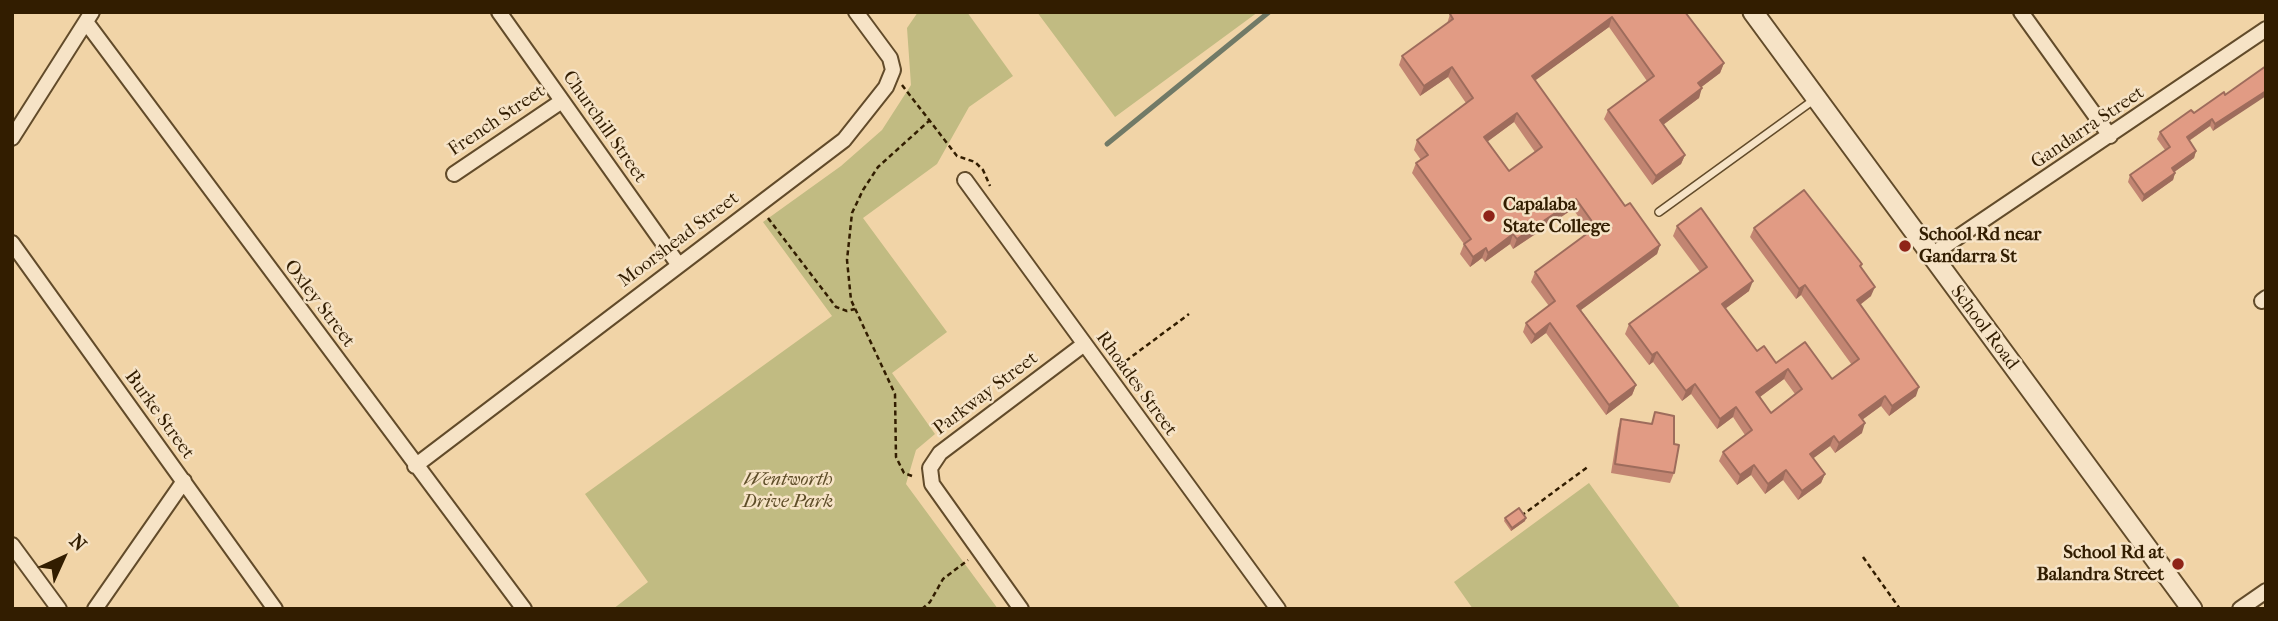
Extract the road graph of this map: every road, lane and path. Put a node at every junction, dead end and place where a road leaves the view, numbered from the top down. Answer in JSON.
{"nodes":[{"id":1,"x":499,"y":12,"type":"edge"},
{"id":2,"x":856,"y":12,"type":"edge"},
{"id":3,"x":1753,"y":12,"type":"edge"},
{"id":4,"x":2021,"y":12,"type":"edge"},
{"id":5,"x":89,"y":17,"type":"edge"},
{"id":6,"x":2266,"y":29,"type":"edge"},
{"id":7,"x":1816,"y":98,"type":"junction"},
{"id":8,"x":562,"y":101,"type":"junction"},
{"id":9,"x":930,"y":120,"type":"dead end"},
{"id":10,"x":2110,"y":136,"type":"junction"},
{"id":11,"x":12,"y":138,"type":"edge"},
{"id":12,"x":454,"y":174,"type":"dead end"},
{"id":13,"x":965,"y":180,"type":"dead end"},
{"id":14,"x":756,"y":206,"type":"junction"},
{"id":15,"x":1659,"y":212,"type":"dead end"},
{"id":16,"x":12,"y":243,"type":"edge"},
{"id":17,"x":1930,"y":256,"type":"junction"},
{"id":18,"x":678,"y":264,"type":"junction"},
{"id":19,"x":855,"y":309,"type":"junction"},
{"id":20,"x":1189,"y":314,"type":"dead end"},
{"id":21,"x":1083,"y":345,"type":"junction"},
{"id":22,"x":1118,"y":367,"type":"dead end"},
{"id":23,"x":415,"y":466,"type":"junction"},
{"id":24,"x":1589,"y":466,"type":"dead end"},
{"id":25,"x":912,"y":476,"type":"dead end"},
{"id":26,"x":184,"y":481,"type":"junction"},
{"id":27,"x":1521,"y":516,"type":"edge"},
{"id":28,"x":12,"y":545,"type":"edge"},
{"id":29,"x":1863,"y":557,"type":"dead end"},
{"id":30,"x":968,"y":560,"type":"dead end"},
{"id":31,"x":2266,"y":591,"type":"edge"},
{"id":32,"x":59,"y":609,"type":"edge"},
{"id":33,"x":95,"y":609,"type":"edge"},
{"id":34,"x":275,"y":609,"type":"edge"},
{"id":35,"x":524,"y":609,"type":"edge"},
{"id":36,"x":922,"y":609,"type":"edge"},
{"id":37,"x":1021,"y":609,"type":"edge"},
{"id":38,"x":1278,"y":609,"type":"edge"},
{"id":39,"x":1900,"y":609,"type":"edge"},
{"id":40,"x":2192,"y":609,"type":"edge"},
{"id":41,"x":2240,"y":609,"type":"edge"}],
"edges":[{"from":1,"to":8,"type":"street","name":"Churchill Street"},
{"from":2,"to":14,"type":"street","name":"Moorshead Street"},
{"from":3,"to":7,"type":"street","name":"School Road"},
{"from":4,"to":10,"type":"street"},
{"from":5,"to":11,"type":"street"},
{"from":5,"to":23,"type":"street","name":"Oxley Street"},
{"from":6,"to":10,"type":"street","name":"Gandarra Street"},
{"from":7,"to":15,"type":"lane"},
{"from":7,"to":17,"type":"street","name":"School Road"},
{"from":8,"to":12,"type":"street","name":"French Street"},
{"from":8,"to":18,"type":"street","name":"Churchill Street"},
{"from":9,"to":19,"type":"path"},
{"from":10,"to":17,"type":"street","name":"Gandarra Street"},
{"from":13,"to":21,"type":"street","name":"Rhoades Street"},
{"from":14,"to":18,"type":"street","name":"Moorshead Street"},
{"from":14,"to":19,"type":"path"},
{"from":16,"to":26,"type":"street","name":"Burke Street"},
{"from":17,"to":40,"type":"street","name":"School Road"},
{"from":18,"to":23,"type":"street","name":"Moorshead Street"},
{"from":19,"to":25,"type":"path"},
{"from":20,"to":22,"type":"path"},
{"from":21,"to":37,"type":"street","name":"Parkway Street"},
{"from":21,"to":38,"type":"street","name":"Rhoades Street"},
{"from":23,"to":35,"type":"street","name":"Oxley Street"},
{"from":24,"to":27,"type":"path"},
{"from":26,"to":33,"type":"street"},
{"from":26,"to":34,"type":"street","name":"Burke Street"},
{"from":28,"to":32,"type":"street"},
{"from":29,"to":39,"type":"path"},
{"from":30,"to":36,"type":"path"},
{"from":31,"to":41,"type":"street"}]}
